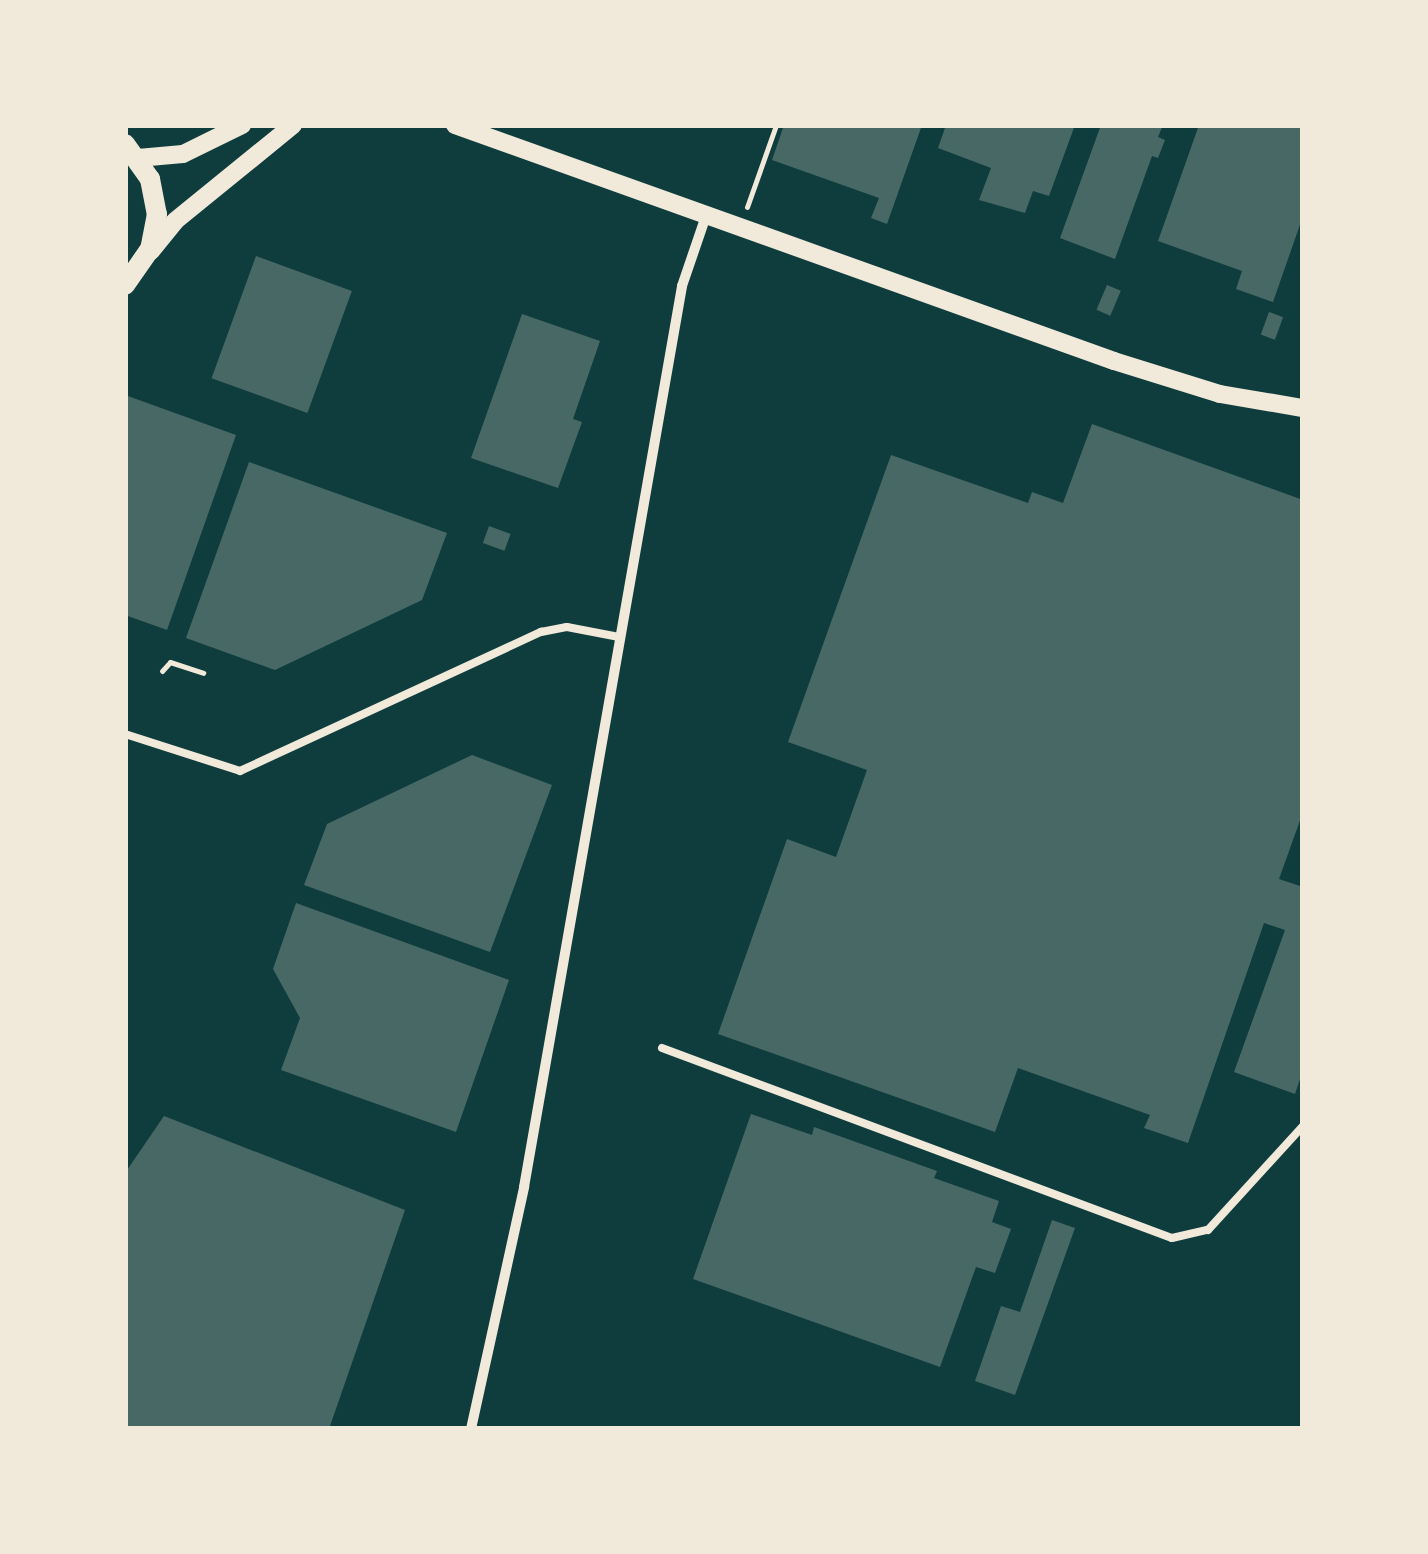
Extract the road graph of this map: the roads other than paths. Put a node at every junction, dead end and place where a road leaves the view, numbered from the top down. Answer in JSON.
{"nodes":[{"id":1,"x":242,"y":125,"type":"edge"},
{"id":2,"x":293,"y":125,"type":"edge"},
{"id":3,"x":455,"y":125,"type":"edge"},
{"id":4,"x":129,"y":147,"type":"edge"},
{"id":5,"x":706,"y":216,"type":"junction"},
{"id":6,"x":145,"y":260,"type":"junction"},
{"id":7,"x":125,"y":285,"type":"edge"},
{"id":8,"x":1298,"y":404,"type":"edge"},
{"id":9,"x":620,"y":637,"type":"junction"},
{"id":10,"x":125,"y":734,"type":"edge"},
{"id":11,"x":662,"y":1048,"type":"dead end"},
{"id":12,"x":1303,"y":1126,"type":"edge"},
{"id":13,"x":471,"y":1429,"type":"edge"}],
"edges":[{"from":1,"to":4,"type":"street"},
{"from":2,"to":6,"type":"street"},
{"from":3,"to":5,"type":"street"},
{"from":4,"to":6,"type":"main road"},
{"from":5,"to":8,"type":"street"},
{"from":5,"to":9,"type":"street"},
{"from":6,"to":7,"type":"main road"},
{"from":9,"to":10,"type":"lane"},
{"from":9,"to":13,"type":"street"},
{"from":11,"to":12,"type":"lane"}]}
